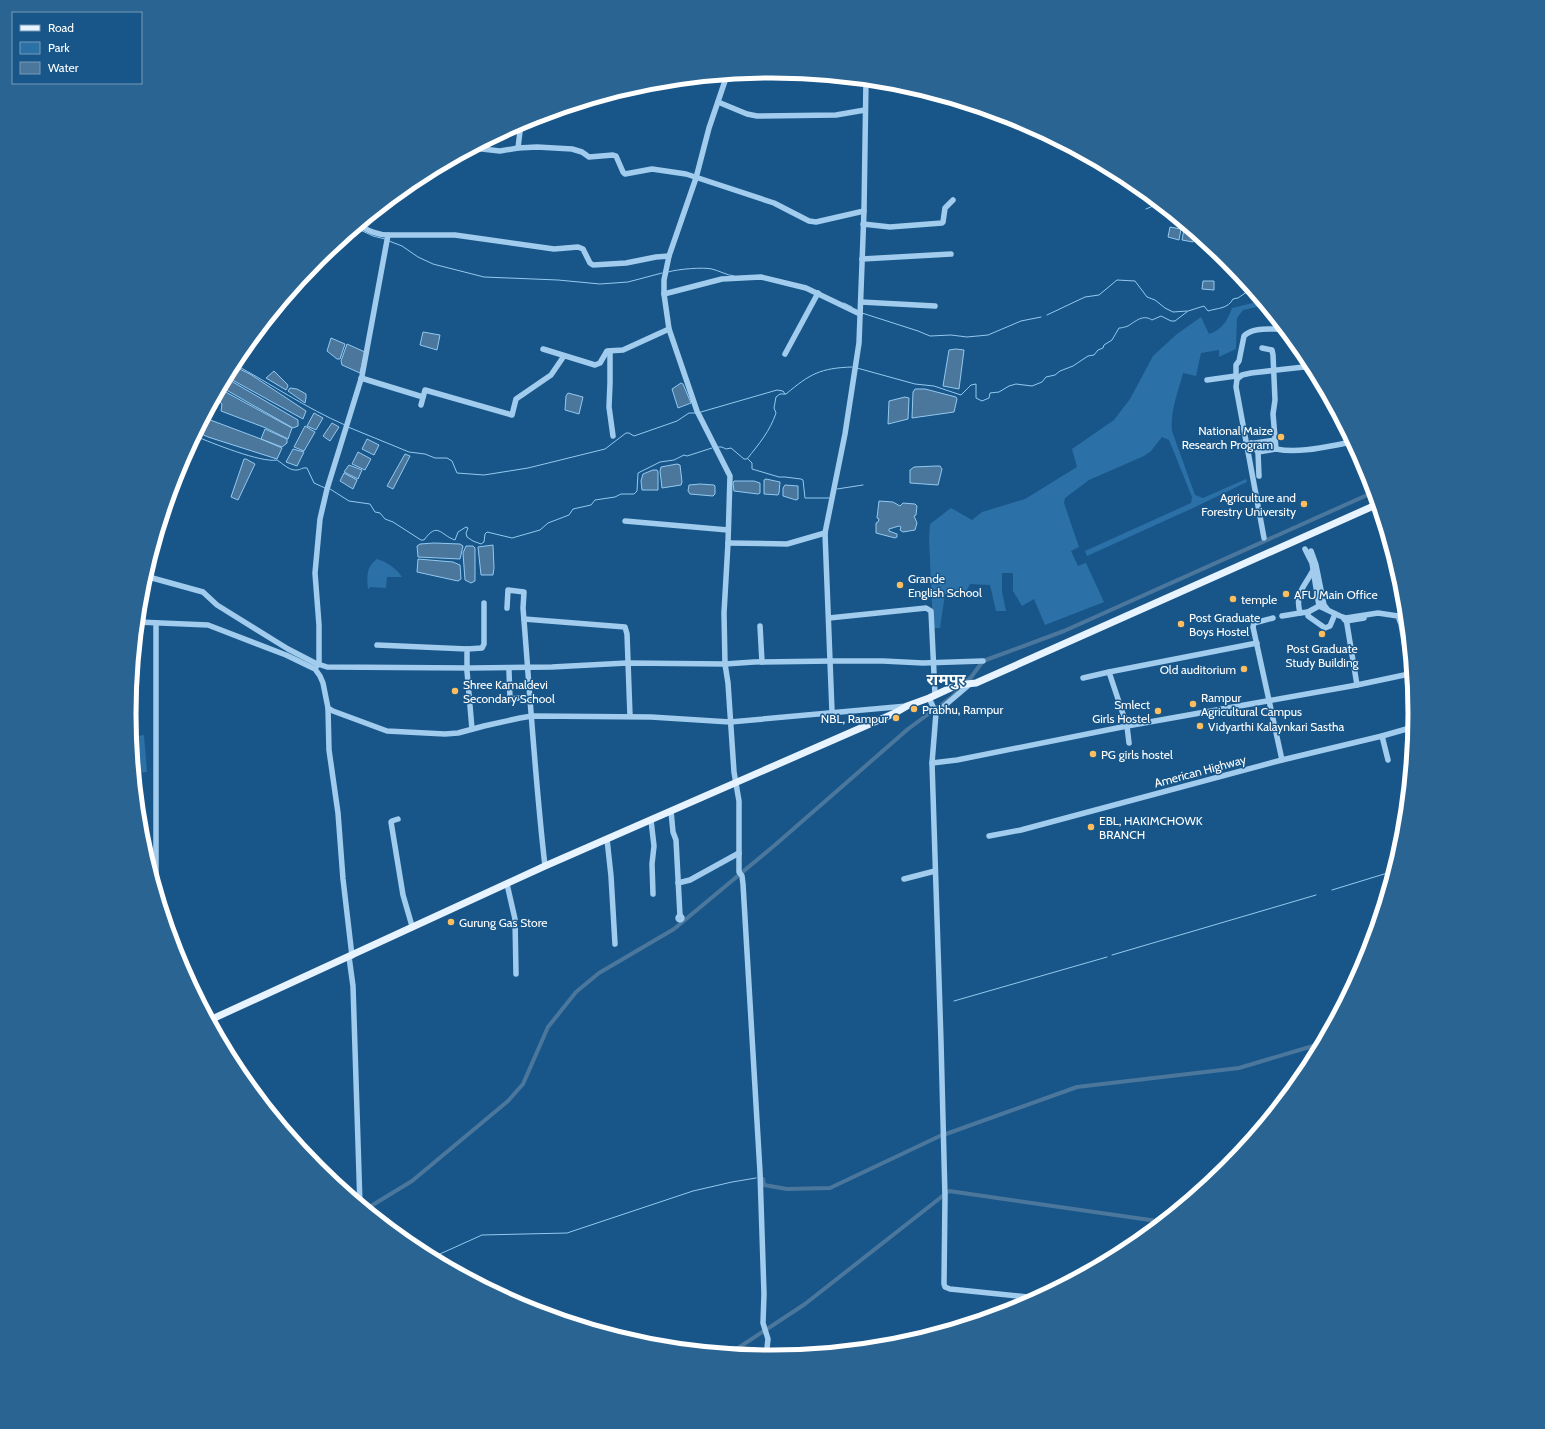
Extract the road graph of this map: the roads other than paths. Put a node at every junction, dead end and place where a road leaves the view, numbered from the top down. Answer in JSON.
{"nodes":[{"id":1,"x":726,"y":79,"type":"edge"},
{"id":2,"x":866,"y":85,"type":"edge"},
{"id":3,"x":718,"y":102,"type":"junction"},
{"id":4,"x":865,"y":110,"type":"junction"},
{"id":5,"x":520,"y":130,"type":"edge"},
{"id":6,"x":518,"y":148,"type":"junction"},
{"id":7,"x":481,"y":149,"type":"edge"},
{"id":8,"x":696,"y":178,"type":"junction"},
{"id":9,"x":953,"y":200,"type":"dead end"},
{"id":10,"x":864,"y":211,"type":"junction"},
{"id":11,"x":863,"y":224,"type":"junction"},
{"id":12,"x":363,"y":228,"type":"edge"},
{"id":13,"x":388,"y":235,"type":"junction"},
{"id":14,"x":951,"y":254,"type":"dead end"},
{"id":15,"x":669,"y":256,"type":"junction"},
{"id":16,"x":862,"y":259,"type":"junction"},
{"id":17,"x":818,"y":293,"type":"junction"},
{"id":18,"x":664,"y":294,"type":"junction"},
{"id":19,"x":861,"y":302,"type":"junction"},
{"id":20,"x":935,"y":306,"type":"dead end"},
{"id":21,"x":860,"y":314,"type":"junction"},
{"id":22,"x":670,"y":329,"type":"junction"},
{"id":23,"x":1278,"y":329,"type":"edge"},
{"id":24,"x":1262,"y":348,"type":"dead end"},
{"id":25,"x":543,"y":349,"type":"dead end"},
{"id":26,"x":610,"y":351,"type":"junction"},
{"id":27,"x":785,"y":354,"type":"dead end"},
{"id":28,"x":564,"y":356,"type":"junction"},
{"id":29,"x":1305,"y":367,"type":"edge"},
{"id":30,"x":1274,"y":370,"type":"junction"},
{"id":31,"x":1236,"y":377,"type":"junction"},
{"id":32,"x":361,"y":378,"type":"junction"},
{"id":33,"x":1208,"y":380,"type":"dead end"},
{"id":34,"x":423,"y":397,"type":"junction"},
{"id":35,"x":421,"y":405,"type":"dead end"},
{"id":36,"x":613,"y":436,"type":"dead end"},
{"id":37,"x":1275,"y":440,"type":"junction"},
{"id":38,"x":1348,"y":443,"type":"edge"},
{"id":39,"x":1249,"y":444,"type":"junction"},
{"id":40,"x":1276,"y":449,"type":"junction"},
{"id":41,"x":1258,"y":452,"type":"junction"},
{"id":42,"x":1259,"y":476,"type":"dead end"},
{"id":43,"x":1374,"y":506,"type":"edge"},
{"id":44,"x":625,"y":521,"type":"dead end"},
{"id":45,"x":728,"y":530,"type":"junction"},
{"id":46,"x":825,"y":533,"type":"junction"},
{"id":47,"x":1264,"y":538,"type":"dead end"},
{"id":48,"x":728,"y":543,"type":"junction"},
{"id":49,"x":1312,"y":572,"type":"junction"},
{"id":50,"x":151,"y":578,"type":"edge"},
{"id":51,"x":484,"y":603,"type":"dead end"},
{"id":52,"x":1319,"y":606,"type":"junction"},
{"id":53,"x":507,"y":608,"type":"dead end"},
{"id":54,"x":1308,"y":612,"type":"junction"},
{"id":55,"x":1300,"y":614,"type":"junction"},
{"id":56,"x":1335,"y":614,"type":"junction"},
{"id":57,"x":1282,"y":616,"type":"dead end"},
{"id":58,"x":829,"y":618,"type":"junction"},
{"id":59,"x":1273,"y":618,"type":"dead end"},
{"id":60,"x":524,"y":619,"type":"junction"},
{"id":61,"x":1346,"y":619,"type":"junction"},
{"id":62,"x":143,"y":622,"type":"edge"},
{"id":63,"x":156,"y":622,"type":"junction"},
{"id":64,"x":760,"y":626,"type":"dead end"},
{"id":65,"x":1257,"y":643,"type":"junction"},
{"id":66,"x":377,"y":646,"type":"dead end"},
{"id":67,"x":467,"y":649,"type":"junction"},
{"id":68,"x":1407,"y":660,"type":"edge"},
{"id":69,"x":762,"y":662,"type":"junction"},
{"id":70,"x":983,"y":662,"type":"dead end"},
{"id":71,"x":627,"y":663,"type":"junction"},
{"id":72,"x":725,"y":663,"type":"junction"},
{"id":73,"x":317,"y":665,"type":"junction"},
{"id":74,"x":509,"y":671,"type":"dead end"},
{"id":75,"x":1110,"y":672,"type":"junction"},
{"id":76,"x":1409,"y":674,"type":"edge"},
{"id":77,"x":1083,"y":678,"type":"dead end"},
{"id":78,"x":968,"y":684,"type":"junction"},
{"id":79,"x":1357,"y":685,"type":"junction"},
{"id":80,"x":530,"y":697,"type":"junction"},
{"id":81,"x":932,"y":697,"type":"junction"},
{"id":82,"x":1269,"y":701,"type":"junction"},
{"id":83,"x":907,"y":706,"type":"junction"},
{"id":84,"x":328,"y":708,"type":"junction"},
{"id":85,"x":935,"y":709,"type":"junction"},
{"id":86,"x":832,"y":712,"type":"junction"},
{"id":87,"x":532,"y":716,"type":"junction"},
{"id":88,"x":630,"y":716,"type":"junction"},
{"id":89,"x":730,"y":722,"type":"junction"},
{"id":90,"x":1127,"y":726,"type":"junction"},
{"id":91,"x":1409,"y":728,"type":"edge"},
{"id":92,"x":472,"y":729,"type":"junction"},
{"id":93,"x":1382,"y":736,"type":"junction"},
{"id":94,"x":1129,"y":743,"type":"dead end"},
{"id":95,"x":1282,"y":760,"type":"junction"},
{"id":96,"x":1388,"y":760,"type":"dead end"},
{"id":97,"x":932,"y":763,"type":"junction"},
{"id":98,"x":736,"y":783,"type":"junction"},
{"id":99,"x":671,"y":811,"type":"junction"},
{"id":100,"x":398,"y":819,"type":"dead end"},
{"id":101,"x":651,"y":820,"type":"junction"},
{"id":102,"x":989,"y":836,"type":"dead end"},
{"id":103,"x":607,"y":839,"type":"junction"},
{"id":104,"x":739,"y":853,"type":"junction"},
{"id":105,"x":545,"y":866,"type":"junction"},
{"id":106,"x":156,"y":871,"type":"edge"},
{"id":107,"x":935,"y":871,"type":"junction"},
{"id":108,"x":904,"y":879,"type":"dead end"},
{"id":109,"x":678,"y":883,"type":"junction"},
{"id":110,"x":507,"y":884,"type":"junction"},
{"id":111,"x":653,"y":894,"type":"dead end"},
{"id":112,"x":680,"y":916,"type":"dead end"},
{"id":113,"x":412,"y":926,"type":"junction"},
{"id":114,"x":615,"y":944,"type":"dead end"},
{"id":115,"x":351,"y":956,"type":"junction"},
{"id":116,"x":516,"y":974,"type":"dead end"},
{"id":117,"x":214,"y":1018,"type":"edge"},
{"id":118,"x":360,"y":1199,"type":"edge"},
{"id":119,"x":1029,"y":1297,"type":"edge"},
{"id":120,"x":767,"y":1351,"type":"edge"}],
"edges":[{"from":1,"to":3,"type":"street"},
{"from":2,"to":4,"type":"street"},
{"from":3,"to":4,"type":"street"},
{"from":3,"to":8,"type":"street"},
{"from":4,"to":10,"type":"street"},
{"from":5,"to":6,"type":"street"},
{"from":6,"to":7,"type":"street"},
{"from":6,"to":8,"type":"street"},
{"from":8,"to":10,"type":"street"},
{"from":8,"to":15,"type":"street"},
{"from":9,"to":11,"type":"street"},
{"from":10,"to":11,"type":"street"},
{"from":11,"to":16,"type":"street"},
{"from":12,"to":13,"type":"street"},
{"from":13,"to":15,"type":"street"},
{"from":13,"to":32,"type":"street"},
{"from":14,"to":16,"type":"street"},
{"from":15,"to":18,"type":"street"},
{"from":16,"to":19,"type":"street"},
{"from":17,"to":18,"type":"street"},
{"from":17,"to":21,"type":"street"},
{"from":17,"to":27,"type":"street"},
{"from":18,"to":22,"type":"street"},
{"from":19,"to":20,"type":"street"},
{"from":19,"to":21,"type":"street"},
{"from":21,"to":46,"type":"street"},
{"from":22,"to":26,"type":"street"},
{"from":22,"to":45,"type":"street"},
{"from":23,"to":31,"type":"street"},
{"from":24,"to":30,"type":"street"},
{"from":25,"to":28,"type":"street"},
{"from":26,"to":28,"type":"street"},
{"from":26,"to":36,"type":"street"},
{"from":28,"to":34,"type":"street"},
{"from":29,"to":30,"type":"street"},
{"from":30,"to":31,"type":"street"},
{"from":30,"to":37,"type":"street"},
{"from":31,"to":33,"type":"street"},
{"from":31,"to":39,"type":"street"},
{"from":32,"to":34,"type":"street"},
{"from":32,"to":73,"type":"street"},
{"from":34,"to":35,"type":"street"},
{"from":37,"to":39,"type":"street"},
{"from":37,"to":40,"type":"street"},
{"from":38,"to":40,"type":"street"},
{"from":39,"to":41,"type":"street"},
{"from":39,"to":47,"type":"street"},
{"from":40,"to":41,"type":"street"},
{"from":41,"to":42,"type":"street"},
{"from":43,"to":78,"type":"main road"},
{"from":44,"to":45,"type":"street"},
{"from":45,"to":48,"type":"street"},
{"from":46,"to":48,"type":"street"},
{"from":46,"to":58,"type":"street"},
{"from":48,"to":72,"type":"street"},
{"from":49,"to":52,"type":"street"},
{"from":49,"to":55,"type":"street"},
{"from":49,"to":56,"type":"street"},
{"from":50,"to":71,"type":"street"},
{"from":51,"to":67,"type":"street"},
{"from":52,"to":54,"type":"street"},
{"from":52,"to":56,"type":"street"},
{"from":53,"to":60,"type":"street"},
{"from":54,"to":55,"type":"street"},
{"from":54,"to":56,"type":"street"},
{"from":55,"to":57,"type":"street"},
{"from":56,"to":61,"type":"street"},
{"from":58,"to":81,"type":"street"},
{"from":58,"to":86,"type":"street"},
{"from":59,"to":65,"type":"street"},
{"from":60,"to":71,"type":"street"},
{"from":60,"to":80,"type":"street"},
{"from":61,"to":68,"type":"street"},
{"from":61,"to":79,"type":"street"},
{"from":62,"to":63,"type":"street"},
{"from":63,"to":73,"type":"street"},
{"from":63,"to":106,"type":"street"},
{"from":64,"to":69,"type":"street"},
{"from":65,"to":75,"type":"street"},
{"from":65,"to":82,"type":"street"},
{"from":66,"to":67,"type":"street"},
{"from":67,"to":92,"type":"street"},
{"from":69,"to":70,"type":"street"},
{"from":69,"to":72,"type":"street"},
{"from":71,"to":72,"type":"street"},
{"from":71,"to":88,"type":"street"},
{"from":72,"to":89,"type":"street"},
{"from":73,"to":84,"type":"street"},
{"from":74,"to":80,"type":"street"},
{"from":75,"to":77,"type":"street"},
{"from":75,"to":90,"type":"street"},
{"from":76,"to":79,"type":"street"},
{"from":78,"to":81,"type":"main road"},
{"from":78,"to":85,"type":"street"},
{"from":79,"to":82,"type":"street"},
{"from":80,"to":87,"type":"street"},
{"from":81,"to":83,"type":"main road"},
{"from":81,"to":85,"type":"street"},
{"from":82,"to":90,"type":"street"},
{"from":82,"to":95,"type":"street"},
{"from":83,"to":86,"type":"street"},
{"from":83,"to":98,"type":"main road"},
{"from":84,"to":92,"type":"street"},
{"from":84,"to":115,"type":"street"},
{"from":85,"to":97,"type":"street"},
{"from":86,"to":89,"type":"street"},
{"from":87,"to":88,"type":"street"},
{"from":87,"to":92,"type":"street"},
{"from":87,"to":105,"type":"street"},
{"from":88,"to":89,"type":"street"},
{"from":89,"to":98,"type":"street"},
{"from":90,"to":94,"type":"street"},
{"from":90,"to":97,"type":"street"},
{"from":91,"to":93,"type":"street","name":"American Highway"},
{"from":93,"to":95,"type":"street","name":"American Highway"},
{"from":93,"to":96,"type":"street"},
{"from":95,"to":102,"type":"street","name":"American Highway"},
{"from":97,"to":107,"type":"street"},
{"from":98,"to":99,"type":"main road"},
{"from":98,"to":104,"type":"street"},
{"from":99,"to":101,"type":"main road"},
{"from":99,"to":109,"type":"street"},
{"from":100,"to":113,"type":"street"},
{"from":101,"to":103,"type":"main road"},
{"from":101,"to":111,"type":"street"},
{"from":103,"to":105,"type":"main road"},
{"from":103,"to":114,"type":"street"},
{"from":104,"to":109,"type":"street"},
{"from":104,"to":120,"type":"street"},
{"from":105,"to":110,"type":"main road"},
{"from":107,"to":108,"type":"street"},
{"from":107,"to":119,"type":"street"},
{"from":109,"to":112,"type":"street"},
{"from":110,"to":113,"type":"main road"},
{"from":110,"to":116,"type":"street"},
{"from":113,"to":115,"type":"main road"},
{"from":115,"to":117,"type":"main road"},
{"from":115,"to":118,"type":"street"}]}
